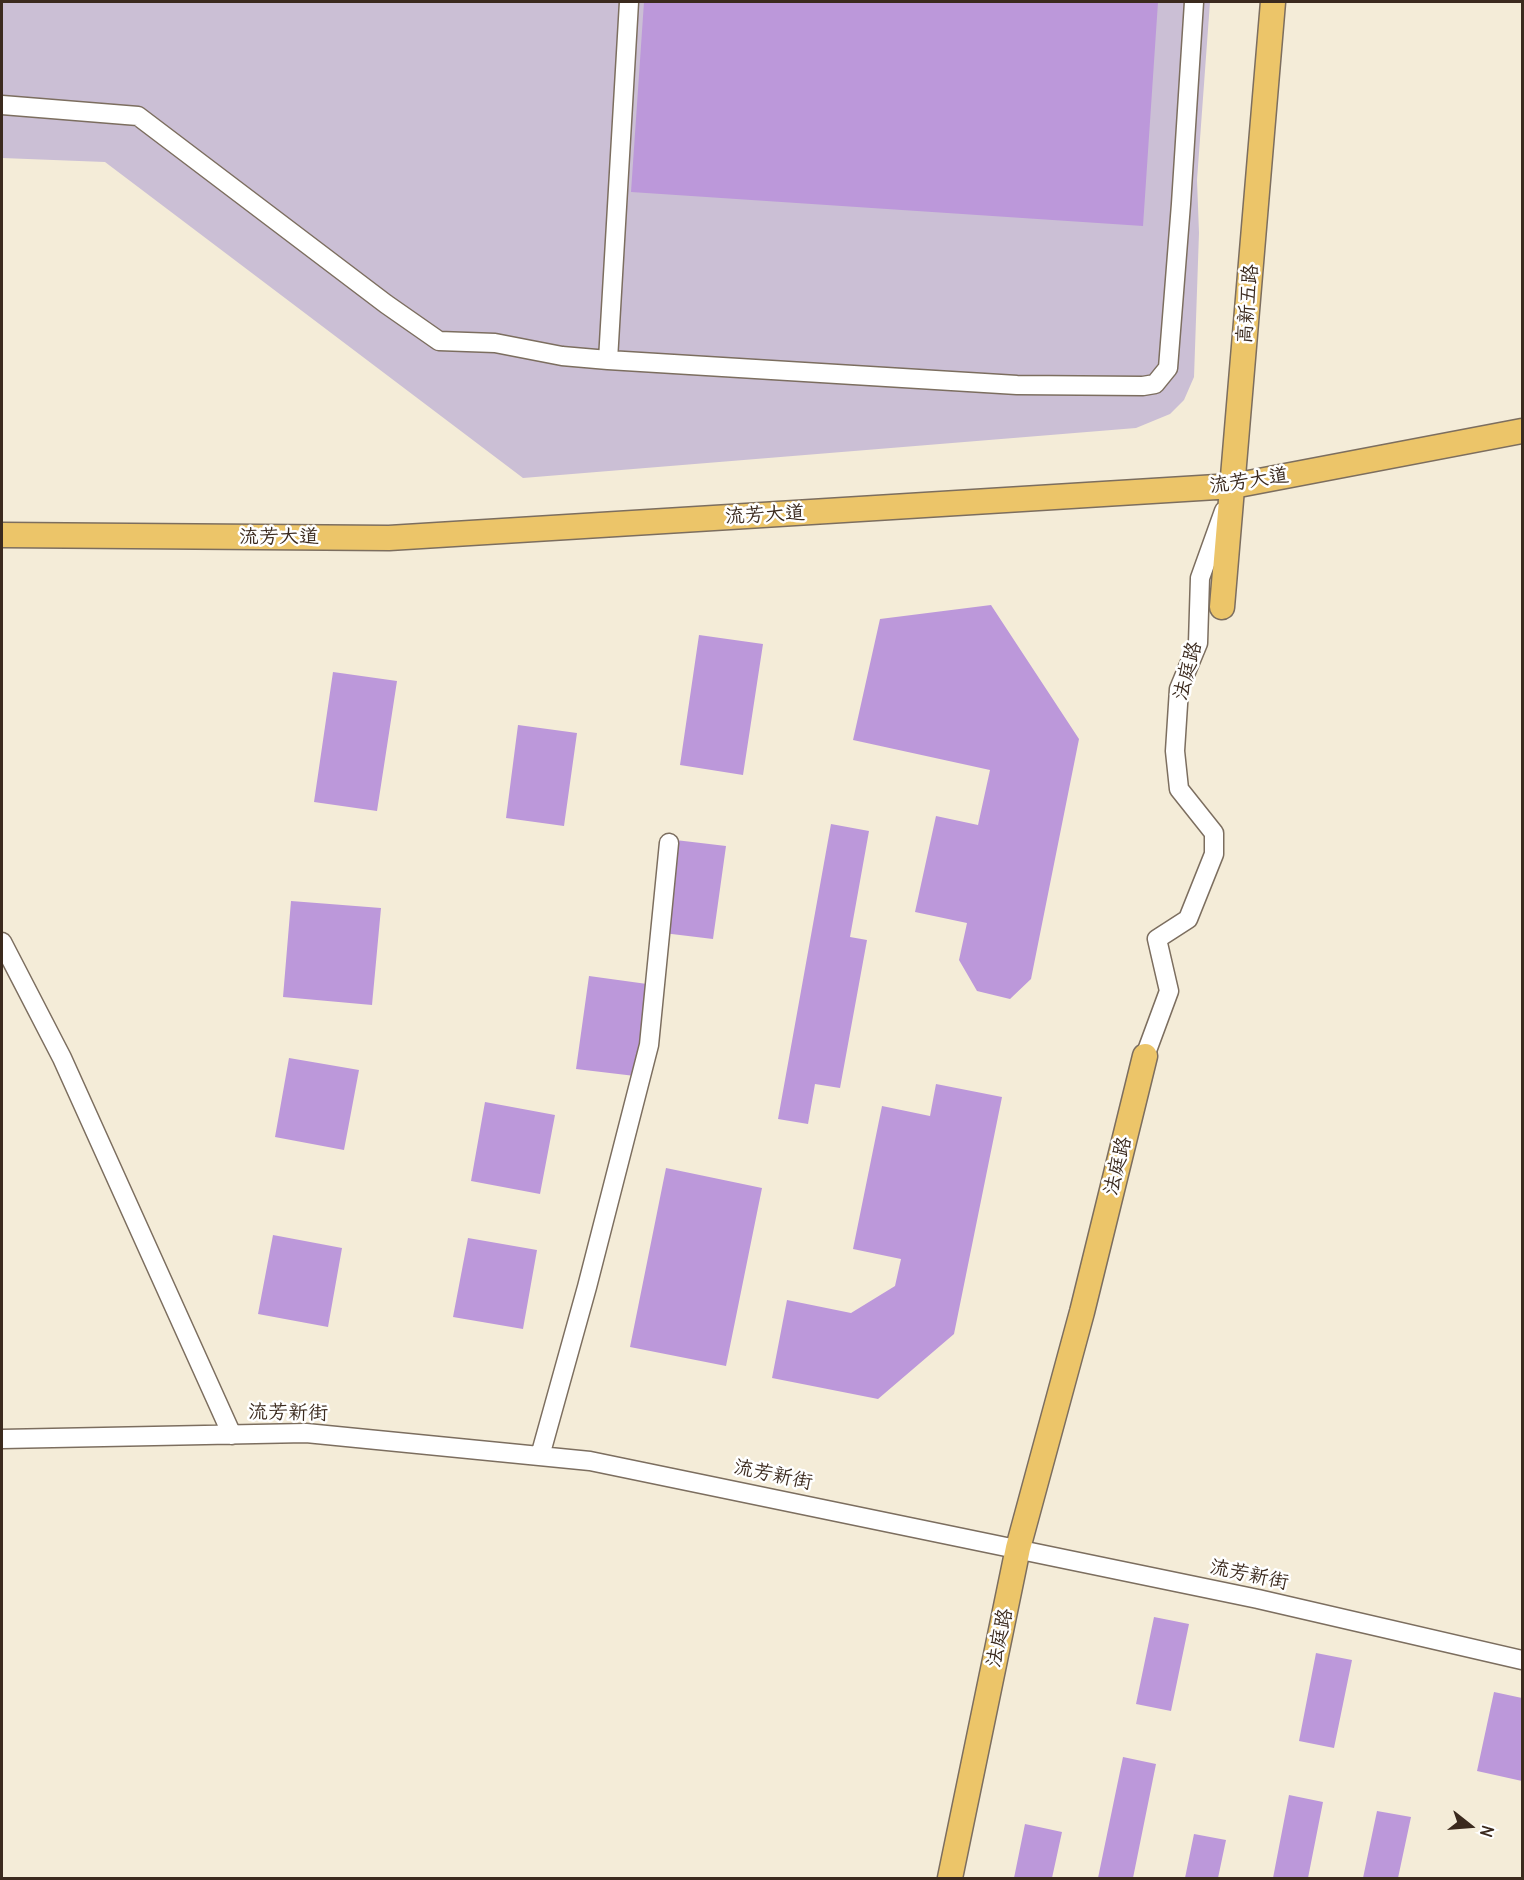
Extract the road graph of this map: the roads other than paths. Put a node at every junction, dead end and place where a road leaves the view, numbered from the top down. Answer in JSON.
{"nodes":[{"id":1,"x":629,"y":2,"type":"edge"},
{"id":2,"x":1194,"y":2,"type":"edge"},
{"id":3,"x":1273,"y":2,"type":"edge"},
{"id":4,"x":2,"y":105,"type":"edge"},
{"id":5,"x":608,"y":360,"type":"junction"},
{"id":6,"x":1522,"y":431,"type":"edge"},
{"id":7,"x":1233,"y":486,"type":"junction"},
{"id":8,"x":2,"y":536,"type":"edge"},
{"id":9,"x":1222,"y":607,"type":"dead end"},
{"id":10,"x":669,"y":843,"type":"dead end"},
{"id":11,"x":2,"y":942,"type":"edge"},
{"id":12,"x":1145,"y":1056,"type":"joint"},
{"id":13,"x":232,"y":1435,"type":"junction"},
{"id":14,"x":2,"y":1439,"type":"edge"},
{"id":15,"x":540,"y":1456,"type":"junction"},
{"id":16,"x":1018,"y":1548,"type":"junction"},
{"id":17,"x":1522,"y":1660,"type":"edge"},
{"id":18,"x":951,"y":1878,"type":"edge"}],
"edges":[{"from":1,"to":5,"type":"street"},
{"from":2,"to":5,"type":"street"},
{"from":3,"to":7,"type":"main road","name":"高新五路"},
{"from":4,"to":5,"type":"street"},
{"from":6,"to":7,"type":"main road","name":"流芳大道"},
{"from":7,"to":8,"type":"main road","name":"流芳大道"},
{"from":7,"to":9,"type":"main road","name":"高新五路"},
{"from":7,"to":12,"type":"street","name":"法庭路"},
{"from":10,"to":15,"type":"street"},
{"from":11,"to":13,"type":"street"},
{"from":12,"to":16,"type":"main road","name":"法庭路"},
{"from":13,"to":14,"type":"street","name":"流芳新街"},
{"from":13,"to":15,"type":"street","name":"流芳新街"},
{"from":15,"to":16,"type":"street","name":"流芳新街"},
{"from":16,"to":17,"type":"street","name":"流芳新街"},
{"from":16,"to":18,"type":"main road","name":"法庭路"}]}
